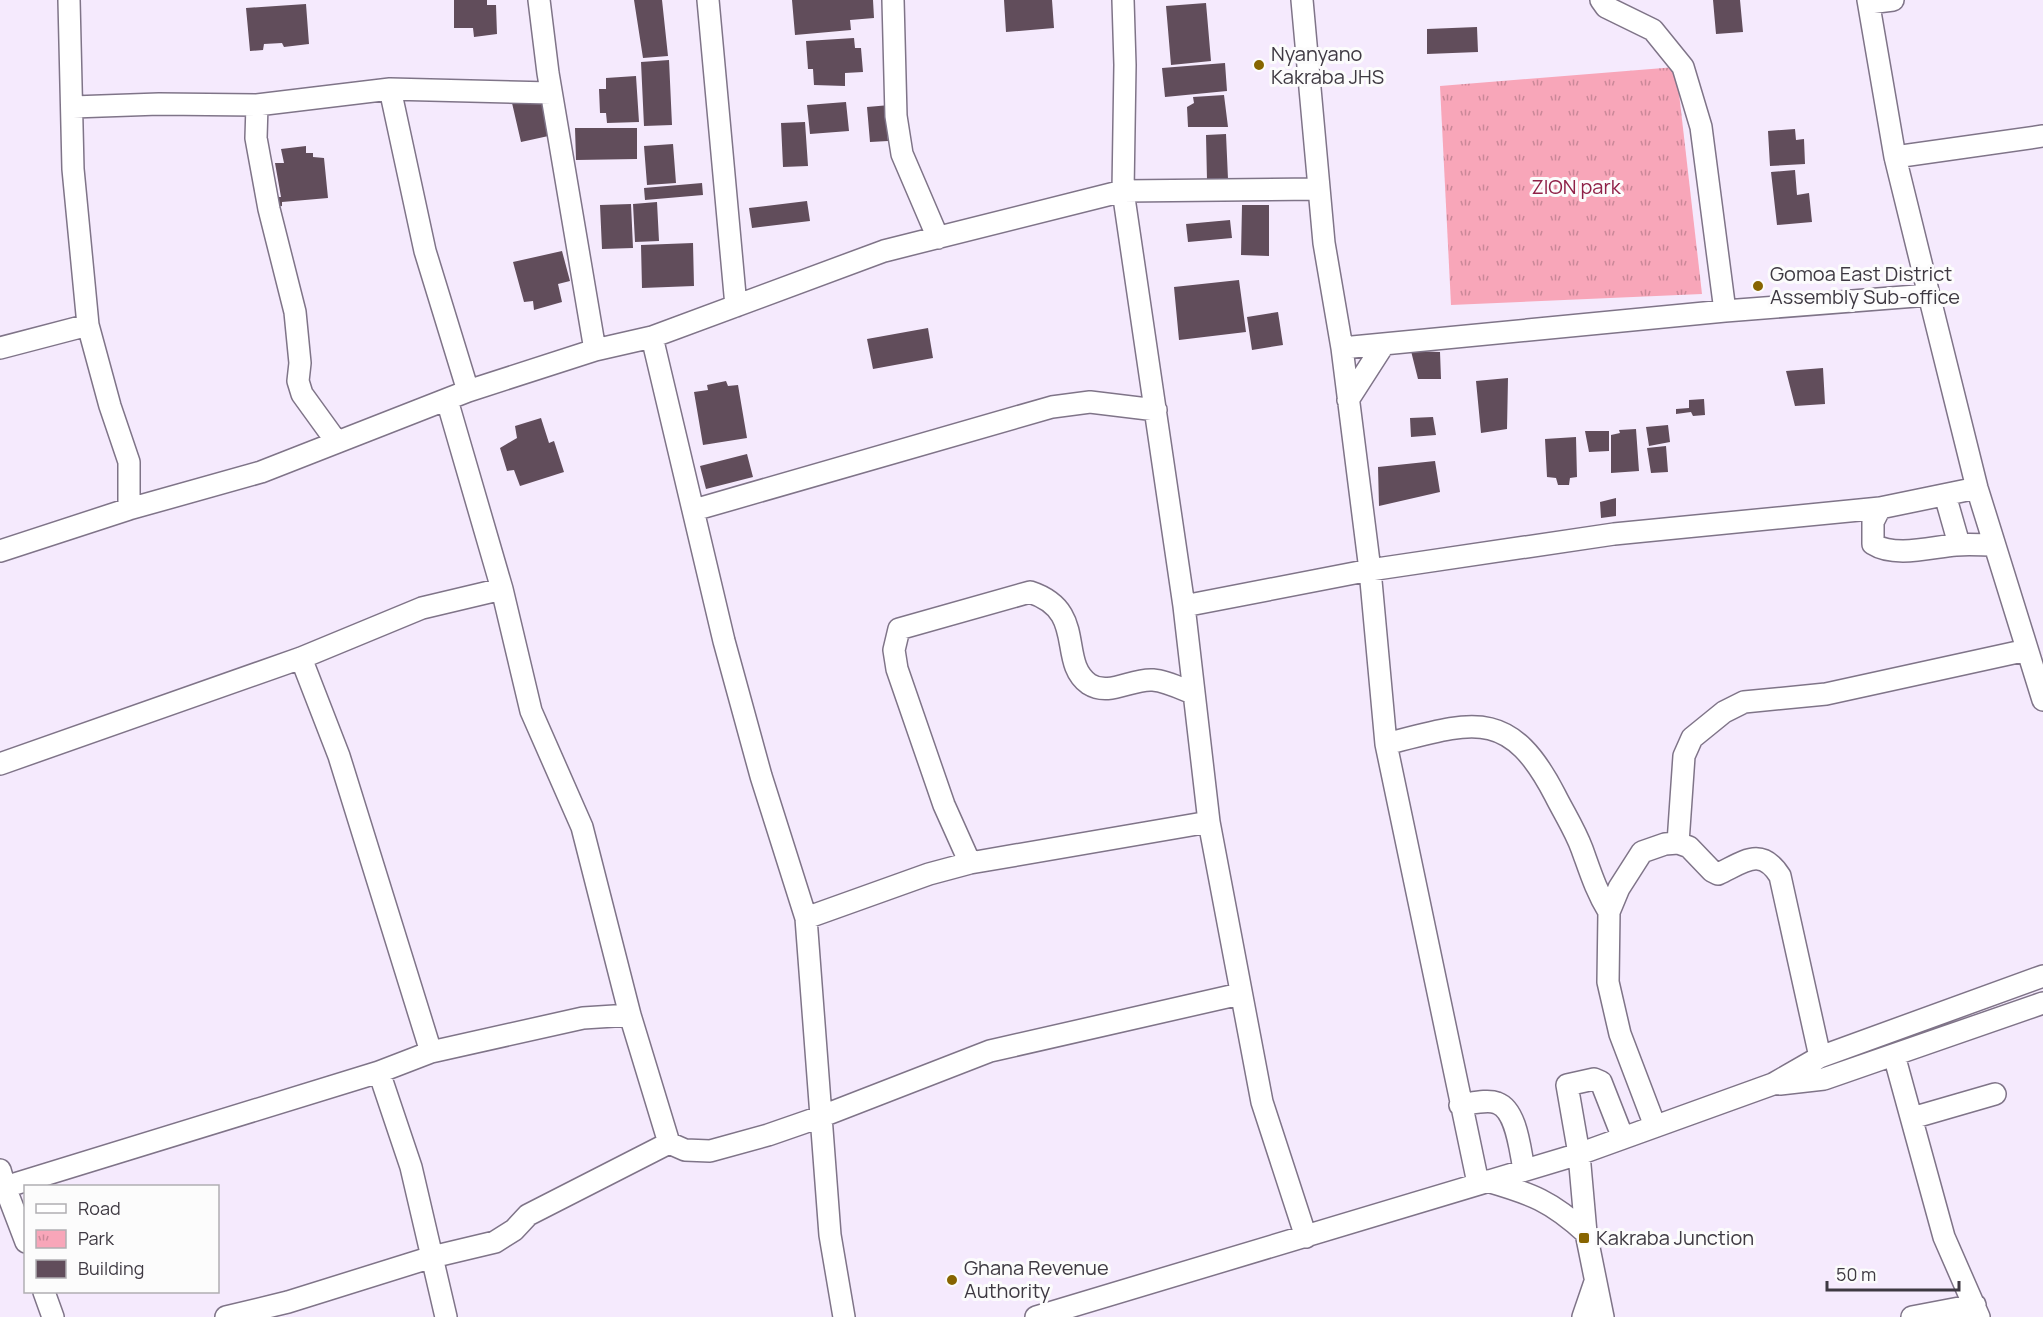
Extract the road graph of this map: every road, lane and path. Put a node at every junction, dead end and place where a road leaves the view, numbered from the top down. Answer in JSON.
{"nodes":[{"id":1,"x":69,"y":0,"type":"edge"},
{"id":2,"x":539,"y":0,"type":"edge"},
{"id":3,"x":708,"y":0,"type":"edge"},
{"id":4,"x":894,"y":0,"type":"edge"},
{"id":5,"x":1123,"y":0,"type":"edge"},
{"id":6,"x":1302,"y":0,"type":"edge"},
{"id":7,"x":1601,"y":0,"type":"edge"},
{"id":8,"x":1893,"y":0,"type":"edge"},
{"id":9,"x":1868,"y":2,"type":"edge"},
{"id":10,"x":390,"y":89,"type":"junction"},
{"id":11,"x":551,"y":93,"type":"junction"},
{"id":12,"x":257,"y":105,"type":"junction"},
{"id":13,"x":73,"y":106,"type":"junction"},
{"id":14,"x":2043,"y":135,"type":"edge"},
{"id":15,"x":1895,"y":157,"type":"junction"},
{"id":16,"x":1318,"y":189,"type":"junction"},
{"id":17,"x":1124,"y":191,"type":"junction"},
{"id":18,"x":938,"y":238,"type":"junction"},
{"id":19,"x":1929,"y":295,"type":"junction"},
{"id":20,"x":736,"y":306,"type":"junction"},
{"id":21,"x":1725,"y":312,"type":"junction"},
{"id":22,"x":88,"y":326,"type":"junction"},
{"id":23,"x":652,"y":337,"type":"junction"},
{"id":24,"x":1384,"y":344,"type":"junction"},
{"id":25,"x":0,"y":348,"type":"edge"},
{"id":26,"x":1342,"y":348,"type":"junction"},
{"id":27,"x":594,"y":350,"type":"junction"},
{"id":28,"x":468,"y":391,"type":"junction"},
{"id":29,"x":447,"y":400,"type":"junction"},
{"id":30,"x":1348,"y":400,"type":"junction"},
{"id":31,"x":1156,"y":410,"type":"junction"},
{"id":32,"x":336,"y":441,"type":"junction"},
{"id":33,"x":1977,"y":488,"type":"junction"},
{"id":34,"x":1945,"y":495,"type":"junction"},
{"id":35,"x":1880,"y":508,"type":"junction"},
{"id":36,"x":129,"y":509,"type":"junction"},
{"id":37,"x":694,"y":510,"type":"junction"},
{"id":38,"x":1959,"y":544,"type":"junction"},
{"id":39,"x":1994,"y":545,"type":"junction"},
{"id":40,"x":0,"y":551,"type":"edge"},
{"id":41,"x":1370,"y":570,"type":"junction"},
{"id":42,"x":502,"y":589,"type":"junction"},
{"id":43,"x":1184,"y":606,"type":"junction"},
{"id":44,"x":2027,"y":650,"type":"junction"},
{"id":45,"x":301,"y":658,"type":"junction"},
{"id":46,"x":1192,"y":693,"type":"junction"},
{"id":47,"x":2043,"y":700,"type":"edge"},
{"id":48,"x":1386,"y":744,"type":"junction"},
{"id":49,"x":0,"y":764,"type":"edge"},
{"id":50,"x":1209,"y":822,"type":"junction"},
{"id":51,"x":1678,"y":843,"type":"junction"},
{"id":52,"x":970,"y":863,"type":"junction"},
{"id":53,"x":1609,"y":912,"type":"junction"},
{"id":54,"x":806,"y":918,"type":"junction"},
{"id":55,"x":2043,"y":976,"type":"edge"},
{"id":56,"x":1240,"y":994,"type":"junction"},
{"id":57,"x":2043,"y":1003,"type":"edge"},
{"id":58,"x":630,"y":1015,"type":"junction"},
{"id":59,"x":432,"y":1052,"type":"junction"},
{"id":60,"x":1894,"y":1055,"type":"junction"},
{"id":61,"x":1820,"y":1057,"type":"junction"},
{"id":62,"x":379,"y":1072,"type":"junction"},
{"id":63,"x":1773,"y":1084,"type":"junction"},
{"id":64,"x":1995,"y":1094,"type":"dead end"},
{"id":65,"x":1460,"y":1105,"type":"junction"},
{"id":66,"x":820,"y":1117,"type":"junction"},
{"id":67,"x":1912,"y":1118,"type":"junction"},
{"id":68,"x":1655,"y":1126,"type":"junction"},
{"id":69,"x":1623,"y":1138,"type":"junction"},
{"id":70,"x":669,"y":1143,"type":"junction"},
{"id":71,"x":1579,"y":1154,"type":"junction"},
{"id":72,"x":1524,"y":1169,"type":"junction"},
{"id":73,"x":3,"y":1179,"type":"edge"},
{"id":74,"x":1482,"y":1182,"type":"junction"},
{"id":75,"x":1586,"y":1233,"type":"junction"},
{"id":76,"x":24,"y":1237,"type":"edge"},
{"id":77,"x":1306,"y":1237,"type":"junction"},
{"id":78,"x":432,"y":1257,"type":"junction"},
{"id":79,"x":1595,"y":1282,"type":"junction"},
{"id":80,"x":44,"y":1293,"type":"edge"},
{"id":81,"x":1977,"y":1311,"type":"edge"},
{"id":82,"x":53,"y":1317,"type":"edge"},
{"id":83,"x":226,"y":1317,"type":"edge"},
{"id":84,"x":446,"y":1317,"type":"edge"},
{"id":85,"x":844,"y":1317,"type":"edge"},
{"id":86,"x":1036,"y":1317,"type":"edge"},
{"id":87,"x":1583,"y":1317,"type":"edge"},
{"id":88,"x":1604,"y":1317,"type":"edge"},
{"id":89,"x":1912,"y":1317,"type":"edge"}],
"edges":[{"from":1,"to":13,"type":"street"},
{"from":2,"to":11,"type":"street"},
{"from":3,"to":20,"type":"street"},
{"from":4,"to":18,"type":"street"},
{"from":5,"to":17,"type":"street"},
{"from":6,"to":16,"type":"street"},
{"from":7,"to":21,"type":"street"},
{"from":8,"to":9,"type":"street"},
{"from":9,"to":15,"type":"street"},
{"from":10,"to":11,"type":"street"},
{"from":10,"to":12,"type":"street"},
{"from":10,"to":28,"type":"street"},
{"from":11,"to":27,"type":"street"},
{"from":12,"to":13,"type":"street"},
{"from":12,"to":32,"type":"street"},
{"from":13,"to":22,"type":"street"},
{"from":14,"to":15,"type":"street"},
{"from":15,"to":19,"type":"street"},
{"from":16,"to":17,"type":"street"},
{"from":16,"to":26,"type":"street"},
{"from":17,"to":18,"type":"street"},
{"from":17,"to":31,"type":"street"},
{"from":18,"to":20,"type":"street"},
{"from":19,"to":21,"type":"street"},
{"from":19,"to":33,"type":"street"},
{"from":20,"to":23,"type":"street"},
{"from":21,"to":24,"type":"street"},
{"from":22,"to":25,"type":"street"},
{"from":22,"to":36,"type":"street"},
{"from":23,"to":27,"type":"street"},
{"from":23,"to":37,"type":"street"},
{"from":24,"to":26,"type":"street"},
{"from":24,"to":30,"type":"street"},
{"from":26,"to":30,"type":"street"},
{"from":27,"to":28,"type":"street"},
{"from":28,"to":29,"type":"street"},
{"from":29,"to":32,"type":"street"},
{"from":29,"to":42,"type":"street"},
{"from":30,"to":41,"type":"street"},
{"from":31,"to":37,"type":"street"},
{"from":31,"to":43,"type":"street"},
{"from":32,"to":36,"type":"street"},
{"from":33,"to":34,"type":"street"},
{"from":33,"to":39,"type":"street"},
{"from":34,"to":35,"type":"street"},
{"from":34,"to":38,"type":"street"},
{"from":35,"to":38,"type":"street"},
{"from":35,"to":41,"type":"street"},
{"from":36,"to":40,"type":"street"},
{"from":37,"to":54,"type":"street"},
{"from":38,"to":39,"type":"street"},
{"from":39,"to":44,"type":"street"},
{"from":41,"to":43,"type":"street"},
{"from":41,"to":48,"type":"street"},
{"from":42,"to":45,"type":"street"},
{"from":42,"to":58,"type":"street"},
{"from":43,"to":46,"type":"street"},
{"from":44,"to":47,"type":"street"},
{"from":44,"to":51,"type":"street"},
{"from":45,"to":49,"type":"street"},
{"from":45,"to":59,"type":"street"},
{"from":46,"to":50,"type":"street"},
{"from":46,"to":52,"type":"street"},
{"from":48,"to":53,"type":"street"},
{"from":48,"to":65,"type":"street"},
{"from":50,"to":52,"type":"street"},
{"from":50,"to":56,"type":"street"},
{"from":51,"to":53,"type":"street"},
{"from":51,"to":61,"type":"street"},
{"from":52,"to":54,"type":"street"},
{"from":53,"to":68,"type":"street"},
{"from":54,"to":66,"type":"street"},
{"from":55,"to":61,"type":"street"},
{"from":56,"to":66,"type":"street"},
{"from":56,"to":77,"type":"street"},
{"from":57,"to":60,"type":"street"},
{"from":58,"to":59,"type":"street"},
{"from":58,"to":70,"type":"street"},
{"from":59,"to":62,"type":"street"},
{"from":60,"to":63,"type":"street"},
{"from":60,"to":67,"type":"street"},
{"from":61,"to":63,"type":"street"},
{"from":62,"to":73,"type":"street"},
{"from":62,"to":78,"type":"street"},
{"from":63,"to":68,"type":"street"},
{"from":64,"to":67,"type":"street"},
{"from":65,"to":72,"type":"street"},
{"from":65,"to":74,"type":"street"},
{"from":66,"to":70,"type":"street"},
{"from":66,"to":85,"type":"street"},
{"from":67,"to":81,"type":"street"},
{"from":68,"to":69,"type":"street"},
{"from":69,"to":71,"type":"street"},
{"from":69,"to":71,"type":"street"},
{"from":70,"to":78,"type":"street"},
{"from":71,"to":72,"type":"street"},
{"from":71,"to":75,"type":"street"},
{"from":72,"to":74,"type":"street"},
{"from":73,"to":76,"type":"street"},
{"from":74,"to":75,"type":"street"},
{"from":74,"to":77,"type":"street"},
{"from":75,"to":79,"type":"street"},
{"from":77,"to":86,"type":"street"},
{"from":78,"to":83,"type":"street"},
{"from":78,"to":84,"type":"street"},
{"from":79,"to":87,"type":"street"},
{"from":79,"to":88,"type":"street"},
{"from":80,"to":82,"type":"street"},
{"from":81,"to":89,"type":"street"}]}
